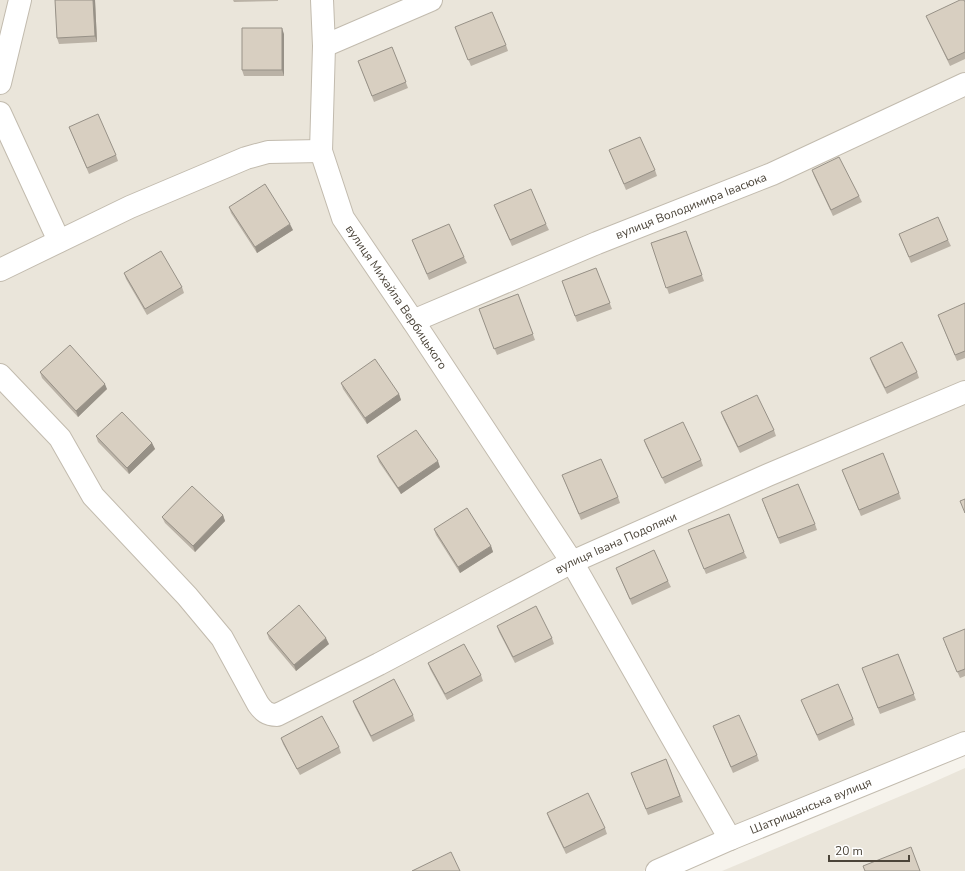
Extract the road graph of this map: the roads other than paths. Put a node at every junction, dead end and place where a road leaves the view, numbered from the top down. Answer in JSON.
{"nodes":[{"id":1,"x":20,"y":0,"type":"edge"},
{"id":2,"x":322,"y":0,"type":"edge"},
{"id":3,"x":431,"y":0,"type":"edge"},
{"id":4,"x":324,"y":46,"type":"junction"},
{"id":5,"x":0,"y":83,"type":"edge"},
{"id":6,"x":965,"y":84,"type":"edge"},
{"id":7,"x":0,"y":113,"type":"edge"},
{"id":8,"x":321,"y":152,"type":"junction"},
{"id":9,"x":59,"y":242,"type":"junction"},
{"id":10,"x":0,"y":270,"type":"edge"},
{"id":11,"x":413,"y":321,"type":"junction"},
{"id":12,"x":0,"y":375,"type":"edge"},
{"id":13,"x":965,"y":392,"type":"edge"},
{"id":14,"x":572,"y":562,"type":"junction"},
{"id":15,"x":965,"y":743,"type":"edge"},
{"id":16,"x":730,"y":839,"type":"junction"},
{"id":17,"x":657,"y":871,"type":"edge"}],
"edges":[{"from":1,"to":5,"type":"street"},
{"from":2,"to":4,"type":"street","name":"вулиця Михайла Вербицького"},
{"from":3,"to":4,"type":"street"},
{"from":4,"to":8,"type":"street","name":"вулиця Михайла Вербицького"},
{"from":6,"to":11,"type":"street","name":"вулиця Володимира Івасюка"},
{"from":7,"to":9,"type":"street"},
{"from":8,"to":9,"type":"street"},
{"from":8,"to":11,"type":"street","name":"вулиця Михайла Вербицького"},
{"from":9,"to":10,"type":"street"},
{"from":11,"to":14,"type":"street","name":"вулиця Михайла Вербицького"},
{"from":12,"to":14,"type":"street","name":"вулиця Івана Подоляки"},
{"from":13,"to":14,"type":"street","name":"вулиця Івана Подоляки"},
{"from":14,"to":16,"type":"street","name":"вулиця Михайла Вербицького"},
{"from":15,"to":16,"type":"street","name":"Шатрищанська вулиця"},
{"from":16,"to":17,"type":"street","name":"Шатрищанська вулиця"}]}
